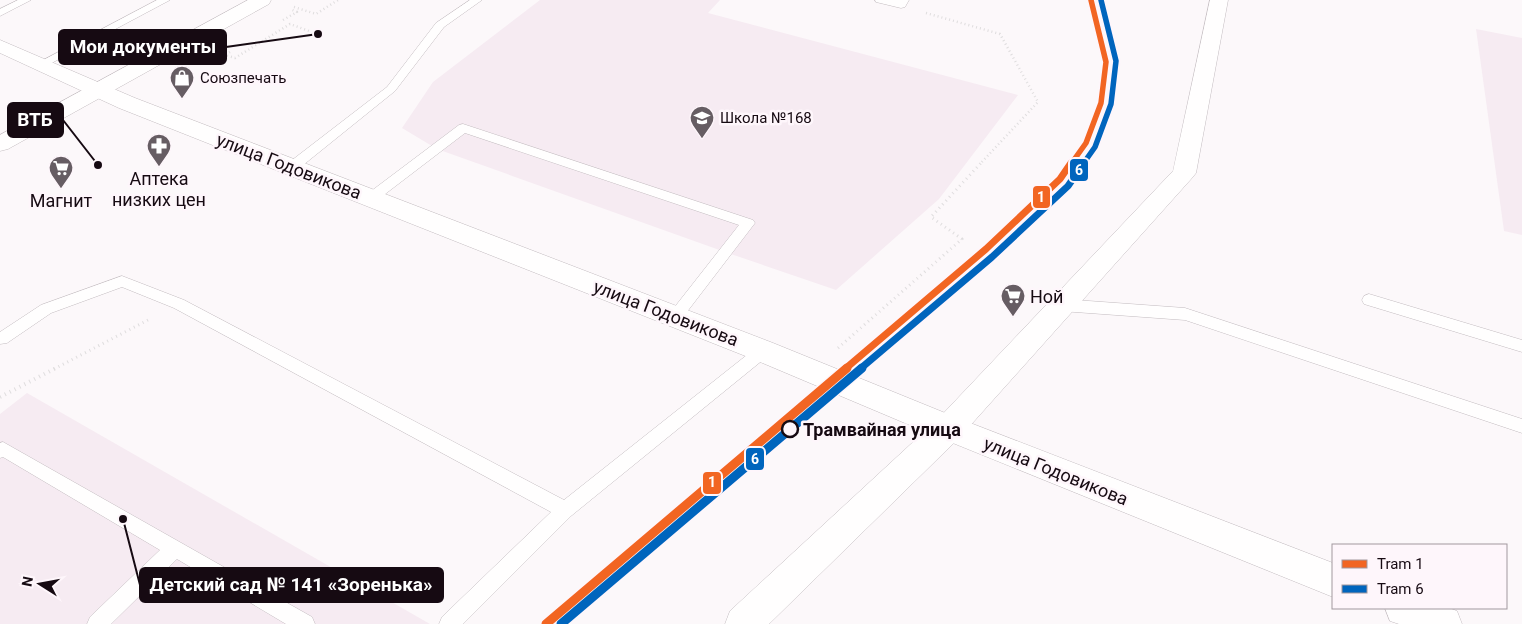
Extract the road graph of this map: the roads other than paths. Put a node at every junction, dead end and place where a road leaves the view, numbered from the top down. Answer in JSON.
{"nodes":[{"id":1,"x":26,"y":0,"type":"edge"},
{"id":2,"x":165,"y":0,"type":"edge"},
{"id":3,"x":262,"y":0,"type":"edge"},
{"id":4,"x":477,"y":0,"type":"edge"},
{"id":5,"x":880,"y":0,"type":"edge"},
{"id":6,"x":1219,"y":0,"type":"edge"},
{"id":7,"x":902,"y":3,"type":"edge"},
{"id":8,"x":0,"y":12,"type":"edge"},
{"id":9,"x":0,"y":46,"type":"edge"},
{"id":10,"x":42,"y":64,"type":"junction"},
{"id":11,"x":97,"y":91,"type":"junction"},
{"id":12,"x":0,"y":144,"type":"edge"},
{"id":13,"x":292,"y":167,"type":"junction"},
{"id":14,"x":371,"y":198,"type":"junction"},
{"id":15,"x":1369,"y":300,"type":"dead end"},
{"id":16,"x":1062,"y":305,"type":"junction"},
{"id":17,"x":675,"y":317,"type":"junction"},
{"id":18,"x":2,"y":339,"type":"dead end"},
{"id":19,"x":1522,"y":346,"type":"edge"},
{"id":20,"x":763,"y":351,"type":"junction"},
{"id":21,"x":1522,"y":426,"type":"edge"},
{"id":22,"x":948,"y":428,"type":"junction"},
{"id":23,"x":0,"y":451,"type":"edge"},
{"id":24,"x":565,"y":510,"type":"junction"},
{"id":25,"x":174,"y":548,"type":"junction"},
{"id":26,"x":1332,"y":580,"type":"edge"},
{"id":27,"x":1405,"y":609,"type":"edge"},
{"id":28,"x":97,"y":624,"type":"edge"},
{"id":29,"x":305,"y":624,"type":"edge"},
{"id":30,"x":448,"y":624,"type":"edge"},
{"id":31,"x":743,"y":624,"type":"edge"},
{"id":32,"x":1444,"y":624,"type":"edge"}],
"edges":[{"from":1,"to":8,"type":"lane"},
{"from":2,"to":10,"type":"lane"},
{"from":3,"to":11,"type":"street"},
{"from":4,"to":13,"type":"lane"},
{"from":5,"to":7,"type":"lane"},
{"from":6,"to":16,"type":"street"},
{"from":9,"to":10,"type":"street","name":"улица Годовикова"},
{"from":10,"to":11,"type":"street","name":"улица Годовикова"},
{"from":11,"to":12,"type":"street"},
{"from":11,"to":13,"type":"street","name":"улица Годовикова"},
{"from":13,"to":14,"type":"street","name":"улица Годовикова"},
{"from":14,"to":17,"type":"street","name":"улица Годовикова"},
{"from":14,"to":17,"type":"lane"},
{"from":15,"to":19,"type":"lane"},
{"from":16,"to":21,"type":"lane"},
{"from":16,"to":22,"type":"street"},
{"from":17,"to":20,"type":"street","name":"улица Годовикова"},
{"from":18,"to":24,"type":"lane"},
{"from":20,"to":22,"type":"street","name":"улица Годовикова"},
{"from":20,"to":24,"type":"lane"},
{"from":22,"to":26,"type":"street","name":"улица Годовикова"},
{"from":22,"to":31,"type":"street"},
{"from":23,"to":25,"type":"lane"},
{"from":24,"to":30,"type":"lane"},
{"from":25,"to":28,"type":"lane"},
{"from":25,"to":29,"type":"lane"},
{"from":27,"to":32,"type":"street"}]}
